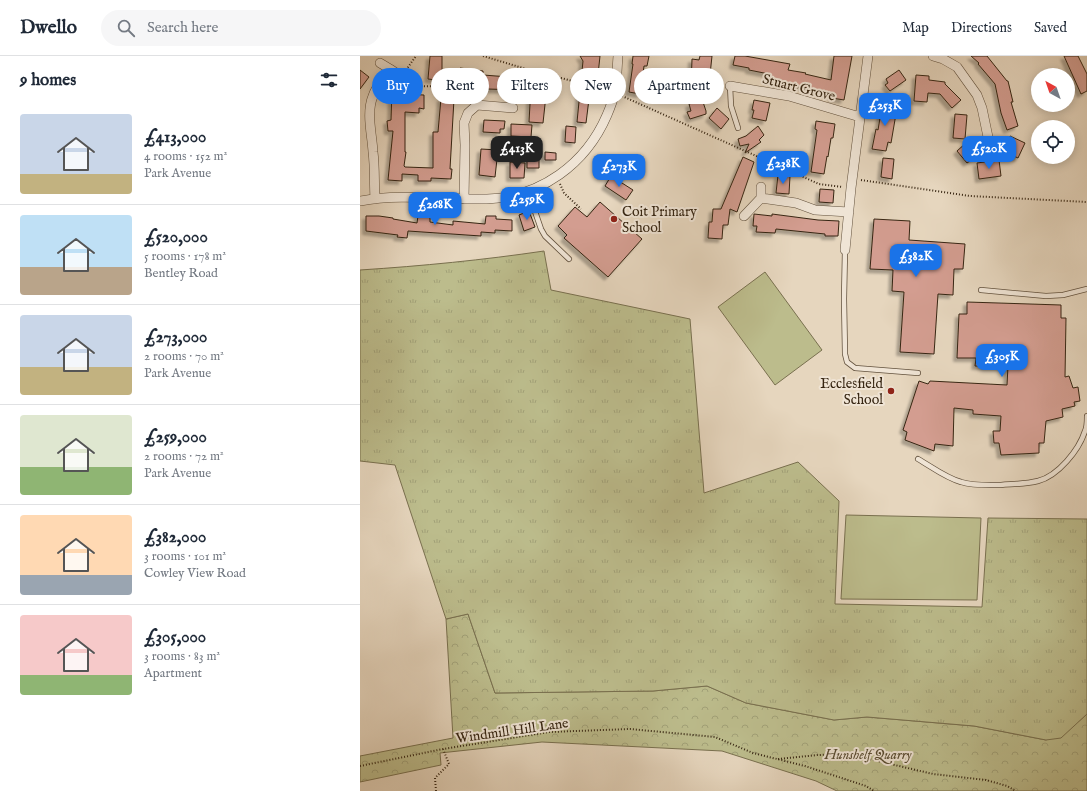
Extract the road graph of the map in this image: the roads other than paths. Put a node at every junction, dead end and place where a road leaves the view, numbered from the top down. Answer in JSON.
{"nodes":[{"id":1,"x":618,"y":56,"type":"edge"},
{"id":2,"x":868,"y":56,"type":"edge"},
{"id":3,"x":933,"y":56,"type":"edge"},
{"id":4,"x":380,"y":63,"type":"dead end"},
{"id":5,"x":387,"y":68,"type":"edge"},
{"id":6,"x":730,"y":86,"type":"joint"},
{"id":7,"x":372,"y":96,"type":"edge"},
{"id":8,"x":513,"y":108,"type":"road end"},
{"id":9,"x":860,"y":118,"type":"junction"},
{"id":10,"x":738,"y":128,"type":"dead end"},
{"id":11,"x":988,"y":137,"type":"dead end"},
{"id":12,"x":761,"y":187,"type":"dead end"},
{"id":13,"x":528,"y":191,"type":"junction"},
{"id":14,"x":761,"y":198,"type":"junction"},
{"id":15,"x":375,"y":199,"type":"junction"},
{"id":16,"x":464,"y":199,"type":"junction"},
{"id":17,"x":360,"y":201,"type":"edge"},
{"id":18,"x":849,"y":212,"type":"junction"},
{"id":19,"x":744,"y":216,"type":"dead end"},
{"id":20,"x":845,"y":250,"type":"joint"},
{"id":21,"x":569,"y":259,"type":"dead end"},
{"id":22,"x":1087,"y":289,"type":"edge"},
{"id":23,"x":981,"y":290,"type":"dead end"},
{"id":24,"x":918,"y":373,"type":"dead end"},
{"id":25,"x":1087,"y":416,"type":"edge"},
{"id":26,"x":918,"y":459,"type":"dead end"}],
"edges":[{"from":1,"to":13,"type":"street"},
{"from":2,"to":9,"type":"street"},
{"from":3,"to":11,"type":"street"},
{"from":4,"to":5,"type":"street"},
{"from":6,"to":9,"type":"street","name":"Stuart Grove"},
{"from":6,"to":10,"type":"lane"},
{"from":7,"to":15,"type":"street"},
{"from":8,"to":16,"type":"street"},
{"from":9,"to":18,"type":"street"},
{"from":12,"to":14,"type":"street"},
{"from":13,"to":16,"type":"street"},
{"from":13,"to":21,"type":"lane"},
{"from":14,"to":18,"type":"street"},
{"from":14,"to":19,"type":"street"},
{"from":15,"to":16,"type":"street"},
{"from":15,"to":17,"type":"street"},
{"from":18,"to":20,"type":"street"},
{"from":20,"to":24,"type":"lane"},
{"from":22,"to":23,"type":"lane"},
{"from":25,"to":26,"type":"lane"}]}
